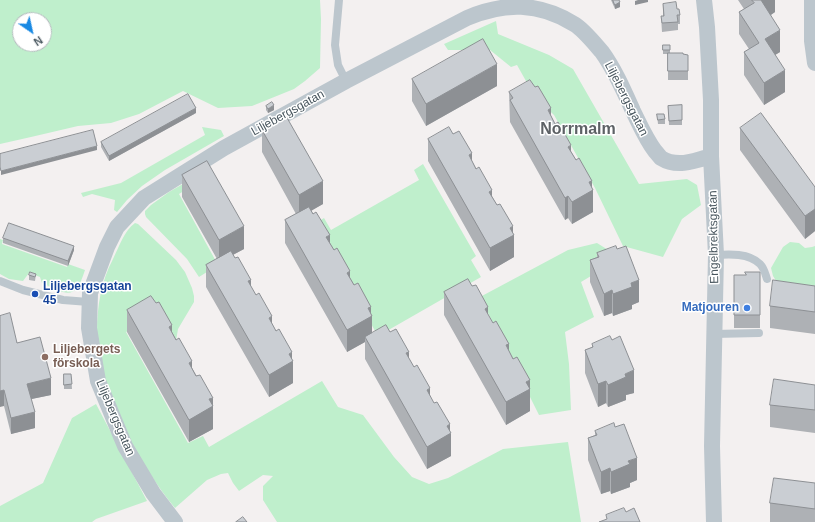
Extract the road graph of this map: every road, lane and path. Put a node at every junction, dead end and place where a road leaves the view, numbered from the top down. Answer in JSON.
{"nodes":[{"id":1,"x":339,"y":0,"type":"edge"},
{"id":2,"x":704,"y":0,"type":"edge"},
{"id":3,"x":812,"y":0,"type":"edge"},
{"id":4,"x":517,"y":3,"type":"edge"},
{"id":5,"x":815,"y":63,"type":"edge"},
{"id":6,"x":346,"y":81,"type":"junction"},
{"id":7,"x":711,"y":156,"type":"junction"},
{"id":8,"x":716,"y":255,"type":"junction"},
{"id":9,"x":767,"y":279,"type":"dead end"},
{"id":10,"x":0,"y":281,"type":"edge"},
{"id":11,"x":89,"y":302,"type":"junction"},
{"id":12,"x":714,"y":334,"type":"junction"},
{"id":13,"x":759,"y":334,"type":"dead end"},
{"id":14,"x":175,"y":522,"type":"edge"},
{"id":15,"x":714,"y":522,"type":"edge"}],
"edges":[{"from":1,"to":6,"type":"lane"},
{"from":2,"to":7,"type":"street","name":"Engelbrektsgatan"},
{"from":3,"to":5,"type":"street"},
{"from":4,"to":6,"type":"street","name":"Liljebergsgatan"},
{"from":4,"to":7,"type":"street","name":"Liljebergsgatan"},
{"from":6,"to":11,"type":"street","name":"Liljebergsgatan"},
{"from":7,"to":8,"type":"street","name":"Engelbrektsgatan"},
{"from":8,"to":9,"type":"lane"},
{"from":8,"to":12,"type":"street","name":"Engelbrektsgatan"},
{"from":10,"to":11,"type":"lane"},
{"from":11,"to":14,"type":"street","name":"Liljebergsgatan"},
{"from":12,"to":13,"type":"lane"},
{"from":12,"to":15,"type":"street","name":"Engelbrektsgatan"}]}
